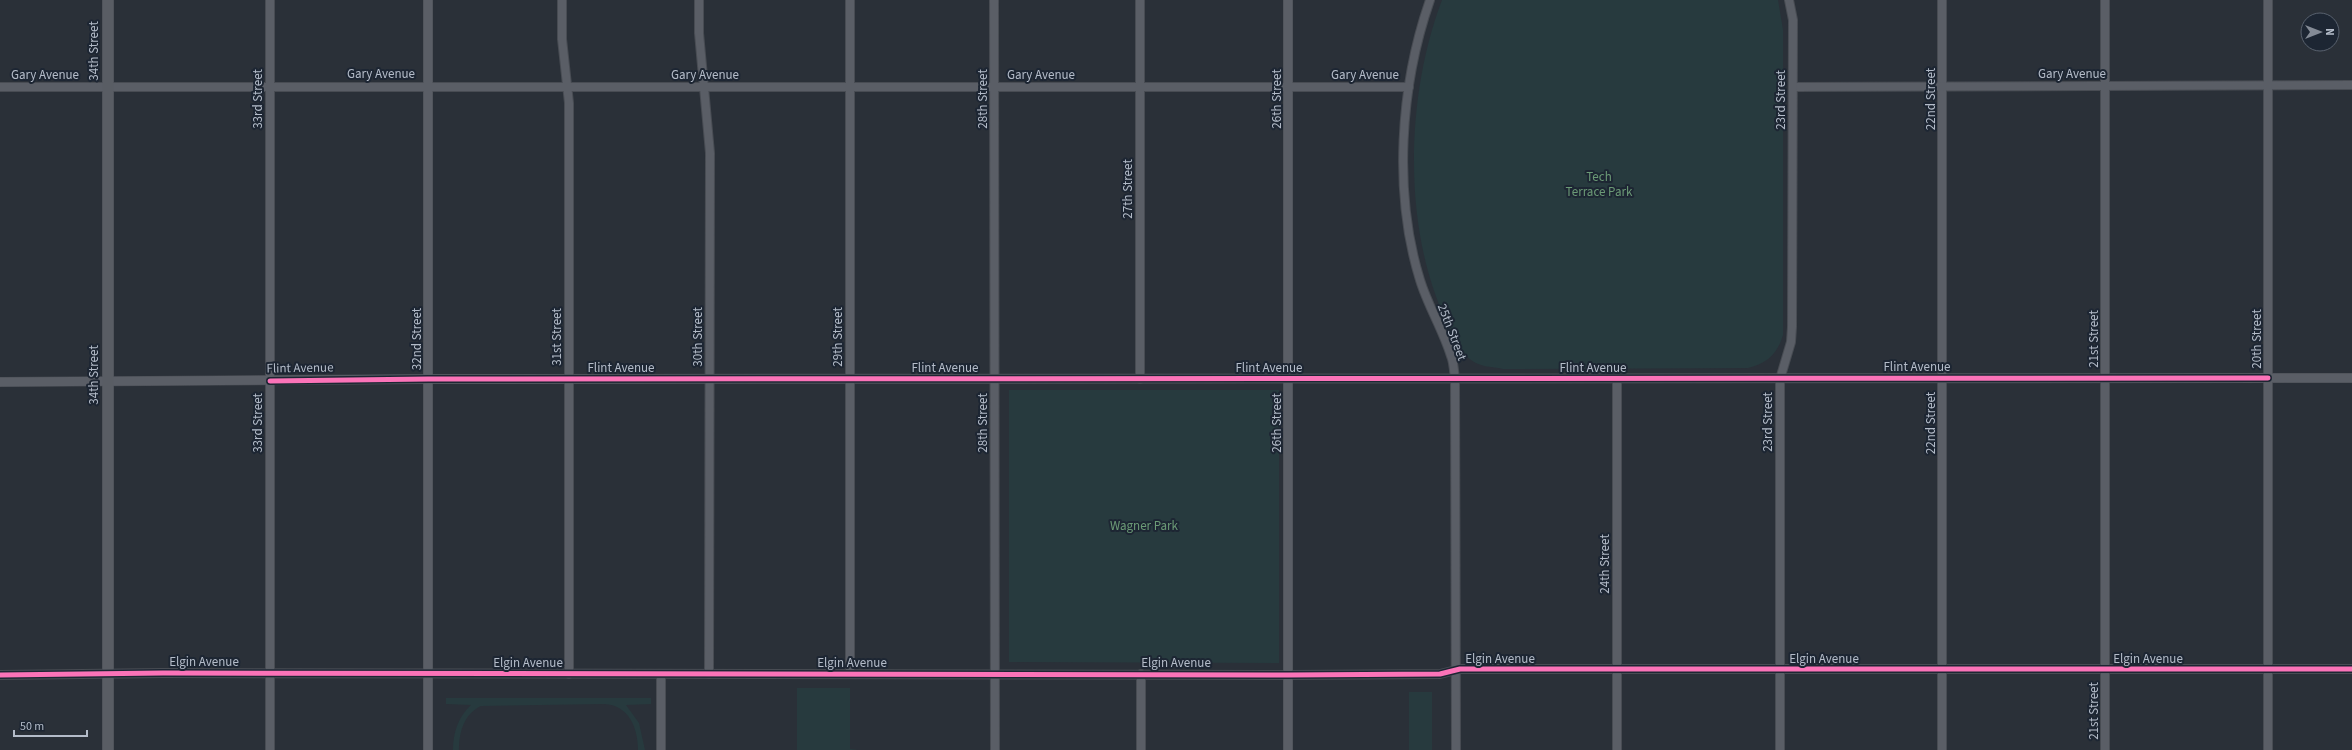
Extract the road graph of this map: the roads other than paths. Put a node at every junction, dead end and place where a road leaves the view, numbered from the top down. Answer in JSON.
{"nodes":[{"id":1,"x":108,"y":0,"type":"edge"},
{"id":2,"x":270,"y":0,"type":"edge"},
{"id":3,"x":428,"y":0,"type":"edge"},
{"id":4,"x":562,"y":0,"type":"edge"},
{"id":5,"x":699,"y":0,"type":"edge"},
{"id":6,"x":850,"y":0,"type":"edge"},
{"id":7,"x":994,"y":0,"type":"edge"},
{"id":8,"x":1140,"y":0,"type":"edge"},
{"id":9,"x":1288,"y":0,"type":"edge"},
{"id":10,"x":1430,"y":0,"type":"edge"},
{"id":11,"x":1789,"y":0,"type":"edge"},
{"id":12,"x":1942,"y":0,"type":"edge"},
{"id":13,"x":2105,"y":0,"type":"edge"},
{"id":14,"x":2268,"y":0,"type":"edge"},
{"id":15,"x":2268,"y":85,"type":"junction"},
{"id":16,"x":2352,"y":85,"type":"edge"},
{"id":17,"x":428,"y":86,"type":"junction"},
{"id":18,"x":1793,"y":86,"type":"junction"},
{"id":19,"x":1942,"y":86,"type":"junction"},
{"id":20,"x":2105,"y":86,"type":"junction"},
{"id":21,"x":0,"y":87,"type":"edge"},
{"id":22,"x":108,"y":87,"type":"junction"},
{"id":23,"x":270,"y":87,"type":"junction"},
{"id":24,"x":567,"y":87,"type":"junction"},
{"id":25,"x":850,"y":87,"type":"junction"},
{"id":26,"x":994,"y":87,"type":"junction"},
{"id":27,"x":1140,"y":87,"type":"junction"},
{"id":28,"x":1288,"y":87,"type":"junction"},
{"id":29,"x":1409,"y":87,"type":"junction"},
{"id":30,"x":704,"y":88,"type":"junction"},
{"id":31,"x":1617,"y":378,"type":"junction"},
{"id":32,"x":1942,"y":378,"type":"junction"},
{"id":33,"x":2105,"y":378,"type":"junction"},
{"id":34,"x":2268,"y":378,"type":"junction"},
{"id":35,"x":2352,"y":378,"type":"edge"},
{"id":36,"x":428,"y":379,"type":"junction"},
{"id":37,"x":568,"y":379,"type":"junction"},
{"id":38,"x":710,"y":379,"type":"junction"},
{"id":39,"x":850,"y":379,"type":"junction"},
{"id":40,"x":994,"y":379,"type":"junction"},
{"id":41,"x":1140,"y":379,"type":"junction"},
{"id":42,"x":1288,"y":379,"type":"junction"},
{"id":43,"x":1780,"y":379,"type":"junction"},
{"id":44,"x":1455,"y":380,"type":"junction"},
{"id":45,"x":0,"y":382,"type":"edge"},
{"id":46,"x":108,"y":382,"type":"junction"},
{"id":47,"x":270,"y":382,"type":"junction"},
{"id":48,"x":1617,"y":669,"type":"junction"},
{"id":49,"x":2352,"y":669,"type":"edge"},
{"id":50,"x":1780,"y":670,"type":"junction"},
{"id":51,"x":1942,"y":670,"type":"junction"},
{"id":52,"x":2105,"y":670,"type":"junction"},
{"id":53,"x":2268,"y":670,"type":"junction"},
{"id":54,"x":1456,"y":671,"type":"junction"},
{"id":55,"x":270,"y":673,"type":"junction"},
{"id":56,"x":428,"y":673,"type":"junction"},
{"id":57,"x":108,"y":674,"type":"junction"},
{"id":58,"x":569,"y":674,"type":"junction"},
{"id":59,"x":661,"y":674,"type":"junction"},
{"id":60,"x":709,"y":674,"type":"junction"},
{"id":61,"x":850,"y":674,"type":"junction"},
{"id":62,"x":995,"y":674,"type":"junction"},
{"id":63,"x":1141,"y":674,"type":"junction"},
{"id":64,"x":0,"y":675,"type":"edge"},
{"id":65,"x":1288,"y":675,"type":"junction"},
{"id":66,"x":108,"y":750,"type":"edge"},
{"id":67,"x":270,"y":750,"type":"edge"},
{"id":68,"x":428,"y":750,"type":"edge"},
{"id":69,"x":661,"y":750,"type":"edge"},
{"id":70,"x":995,"y":750,"type":"edge"},
{"id":71,"x":1141,"y":750,"type":"edge"},
{"id":72,"x":1288,"y":750,"type":"edge"},
{"id":73,"x":1456,"y":750,"type":"edge"},
{"id":74,"x":1617,"y":750,"type":"edge"},
{"id":75,"x":1780,"y":750,"type":"edge"},
{"id":76,"x":1942,"y":750,"type":"edge"},
{"id":77,"x":2105,"y":750,"type":"edge"},
{"id":78,"x":2268,"y":750,"type":"edge"}],
"edges":[{"from":1,"to":22,"type":"main road","name":"34th Street"},
{"from":2,"to":23,"type":"street","name":"33rd Street"},
{"from":3,"to":17,"type":"street","name":"32nd Street"},
{"from":4,"to":24,"type":"street","name":"31st Street"},
{"from":5,"to":30,"type":"street","name":"30th Street"},
{"from":6,"to":25,"type":"street","name":"29th Street"},
{"from":7,"to":26,"type":"street","name":"28th Street"},
{"from":8,"to":27,"type":"street","name":"27th Street"},
{"from":9,"to":28,"type":"street","name":"26th Street"},
{"from":10,"to":29,"type":"street","name":"25th Street"},
{"from":11,"to":18,"type":"street","name":"23rd Street"},
{"from":12,"to":19,"type":"street","name":"22nd Street"},
{"from":13,"to":20,"type":"street","name":"21st Street"},
{"from":14,"to":15,"type":"street","name":"20th Street"},
{"from":15,"to":16,"type":"street","name":"Gary Avenue"},
{"from":15,"to":20,"type":"street","name":"Gary Avenue"},
{"from":15,"to":34,"type":"street","name":"20th Street"},
{"from":17,"to":23,"type":"street","name":"Gary Avenue"},
{"from":17,"to":24,"type":"street","name":"Gary Avenue"},
{"from":17,"to":36,"type":"street","name":"32nd Street"},
{"from":18,"to":19,"type":"street","name":"Gary Avenue"},
{"from":18,"to":43,"type":"street","name":"23rd Street"},
{"from":19,"to":20,"type":"street","name":"Gary Avenue"},
{"from":19,"to":32,"type":"street","name":"22nd Street"},
{"from":20,"to":33,"type":"street","name":"21st Street"},
{"from":21,"to":22,"type":"street","name":"Gary Avenue"},
{"from":22,"to":23,"type":"street","name":"Gary Avenue"},
{"from":22,"to":46,"type":"main road","name":"34th Street"},
{"from":23,"to":47,"type":"street","name":"33rd Street"},
{"from":24,"to":30,"type":"street","name":"Gary Avenue"},
{"from":24,"to":37,"type":"street","name":"31st Street"},
{"from":25,"to":26,"type":"street","name":"Gary Avenue"},
{"from":25,"to":30,"type":"street","name":"Gary Avenue"},
{"from":25,"to":39,"type":"street","name":"29th Street"},
{"from":26,"to":27,"type":"street","name":"Gary Avenue"},
{"from":26,"to":40,"type":"street","name":"28th Street"},
{"from":27,"to":28,"type":"street","name":"Gary Avenue"},
{"from":27,"to":41,"type":"street","name":"27th Street"},
{"from":28,"to":29,"type":"street","name":"Gary Avenue"},
{"from":28,"to":42,"type":"street","name":"26th Street"},
{"from":29,"to":44,"type":"street","name":"25th Street"},
{"from":30,"to":38,"type":"street","name":"30th Street"},
{"from":31,"to":43,"type":"street","name":"Flint Avenue"},
{"from":31,"to":44,"type":"street","name":"Flint Avenue"},
{"from":31,"to":48,"type":"street","name":"24th Street"},
{"from":32,"to":33,"type":"street","name":"Flint Avenue"},
{"from":32,"to":43,"type":"street","name":"Flint Avenue"},
{"from":32,"to":51,"type":"street","name":"22nd Street"},
{"from":33,"to":34,"type":"street","name":"Flint Avenue"},
{"from":33,"to":52,"type":"street","name":"21st Street"},
{"from":34,"to":35,"type":"street","name":"Flint Avenue"},
{"from":34,"to":53,"type":"street","name":"20th Street"},
{"from":36,"to":37,"type":"street","name":"Flint Avenue"},
{"from":36,"to":47,"type":"street","name":"Flint Avenue"},
{"from":36,"to":56,"type":"street","name":"32nd Street"},
{"from":37,"to":38,"type":"street","name":"Flint Avenue"},
{"from":37,"to":58,"type":"street","name":"31st Street"},
{"from":38,"to":39,"type":"street","name":"Flint Avenue"},
{"from":38,"to":60,"type":"street","name":"30th Street"},
{"from":39,"to":40,"type":"street","name":"Flint Avenue"},
{"from":39,"to":61,"type":"street","name":"29th Street"},
{"from":40,"to":41,"type":"street","name":"Flint Avenue"},
{"from":40,"to":62,"type":"street","name":"28th Street"},
{"from":41,"to":42,"type":"street","name":"Flint Avenue"},
{"from":42,"to":44,"type":"street","name":"Flint Avenue"},
{"from":42,"to":65,"type":"street","name":"26th Street"},
{"from":43,"to":50,"type":"street","name":"23rd Street"},
{"from":44,"to":54,"type":"street","name":"25th Street"},
{"from":45,"to":46,"type":"street","name":"Flint Avenue"},
{"from":46,"to":47,"type":"street","name":"Flint Avenue"},
{"from":46,"to":57,"type":"main road","name":"34th Street"},
{"from":47,"to":55,"type":"street","name":"33rd Street"},
{"from":48,"to":50,"type":"street","name":"Elgin Avenue"},
{"from":48,"to":54,"type":"street","name":"Elgin Avenue"},
{"from":48,"to":74,"type":"street","name":"24th Street"},
{"from":49,"to":53,"type":"street","name":"Elgin Avenue"},
{"from":50,"to":51,"type":"street","name":"Elgin Avenue"},
{"from":50,"to":75,"type":"street","name":"23rd Street"},
{"from":51,"to":52,"type":"street","name":"Elgin Avenue"},
{"from":51,"to":76,"type":"street","name":"22nd Street"},
{"from":52,"to":53,"type":"street","name":"Elgin Avenue"},
{"from":52,"to":77,"type":"street","name":"21st Street"},
{"from":53,"to":78,"type":"street","name":"20th Street"},
{"from":54,"to":65,"type":"street","name":"Elgin Avenue"},
{"from":54,"to":73,"type":"street","name":"25th Street"},
{"from":55,"to":56,"type":"street","name":"Elgin Avenue"},
{"from":55,"to":57,"type":"street","name":"Elgin Avenue"},
{"from":55,"to":67,"type":"street","name":"33rd Street"},
{"from":56,"to":58,"type":"street","name":"Elgin Avenue"},
{"from":56,"to":68,"type":"street","name":"32nd Street"},
{"from":57,"to":64,"type":"street","name":"Elgin Avenue"},
{"from":57,"to":66,"type":"main road","name":"34th Street"},
{"from":58,"to":59,"type":"street","name":"Elgin Avenue"},
{"from":59,"to":60,"type":"street","name":"Elgin Avenue"},
{"from":59,"to":69,"type":"street"},
{"from":60,"to":61,"type":"street","name":"Elgin Avenue"},
{"from":61,"to":62,"type":"street","name":"Elgin Avenue"},
{"from":62,"to":63,"type":"street","name":"Elgin Avenue"},
{"from":62,"to":70,"type":"street","name":"28th Street"},
{"from":63,"to":65,"type":"street","name":"Elgin Avenue"},
{"from":63,"to":71,"type":"street"},
{"from":65,"to":72,"type":"street","name":"26th Street"}]}
